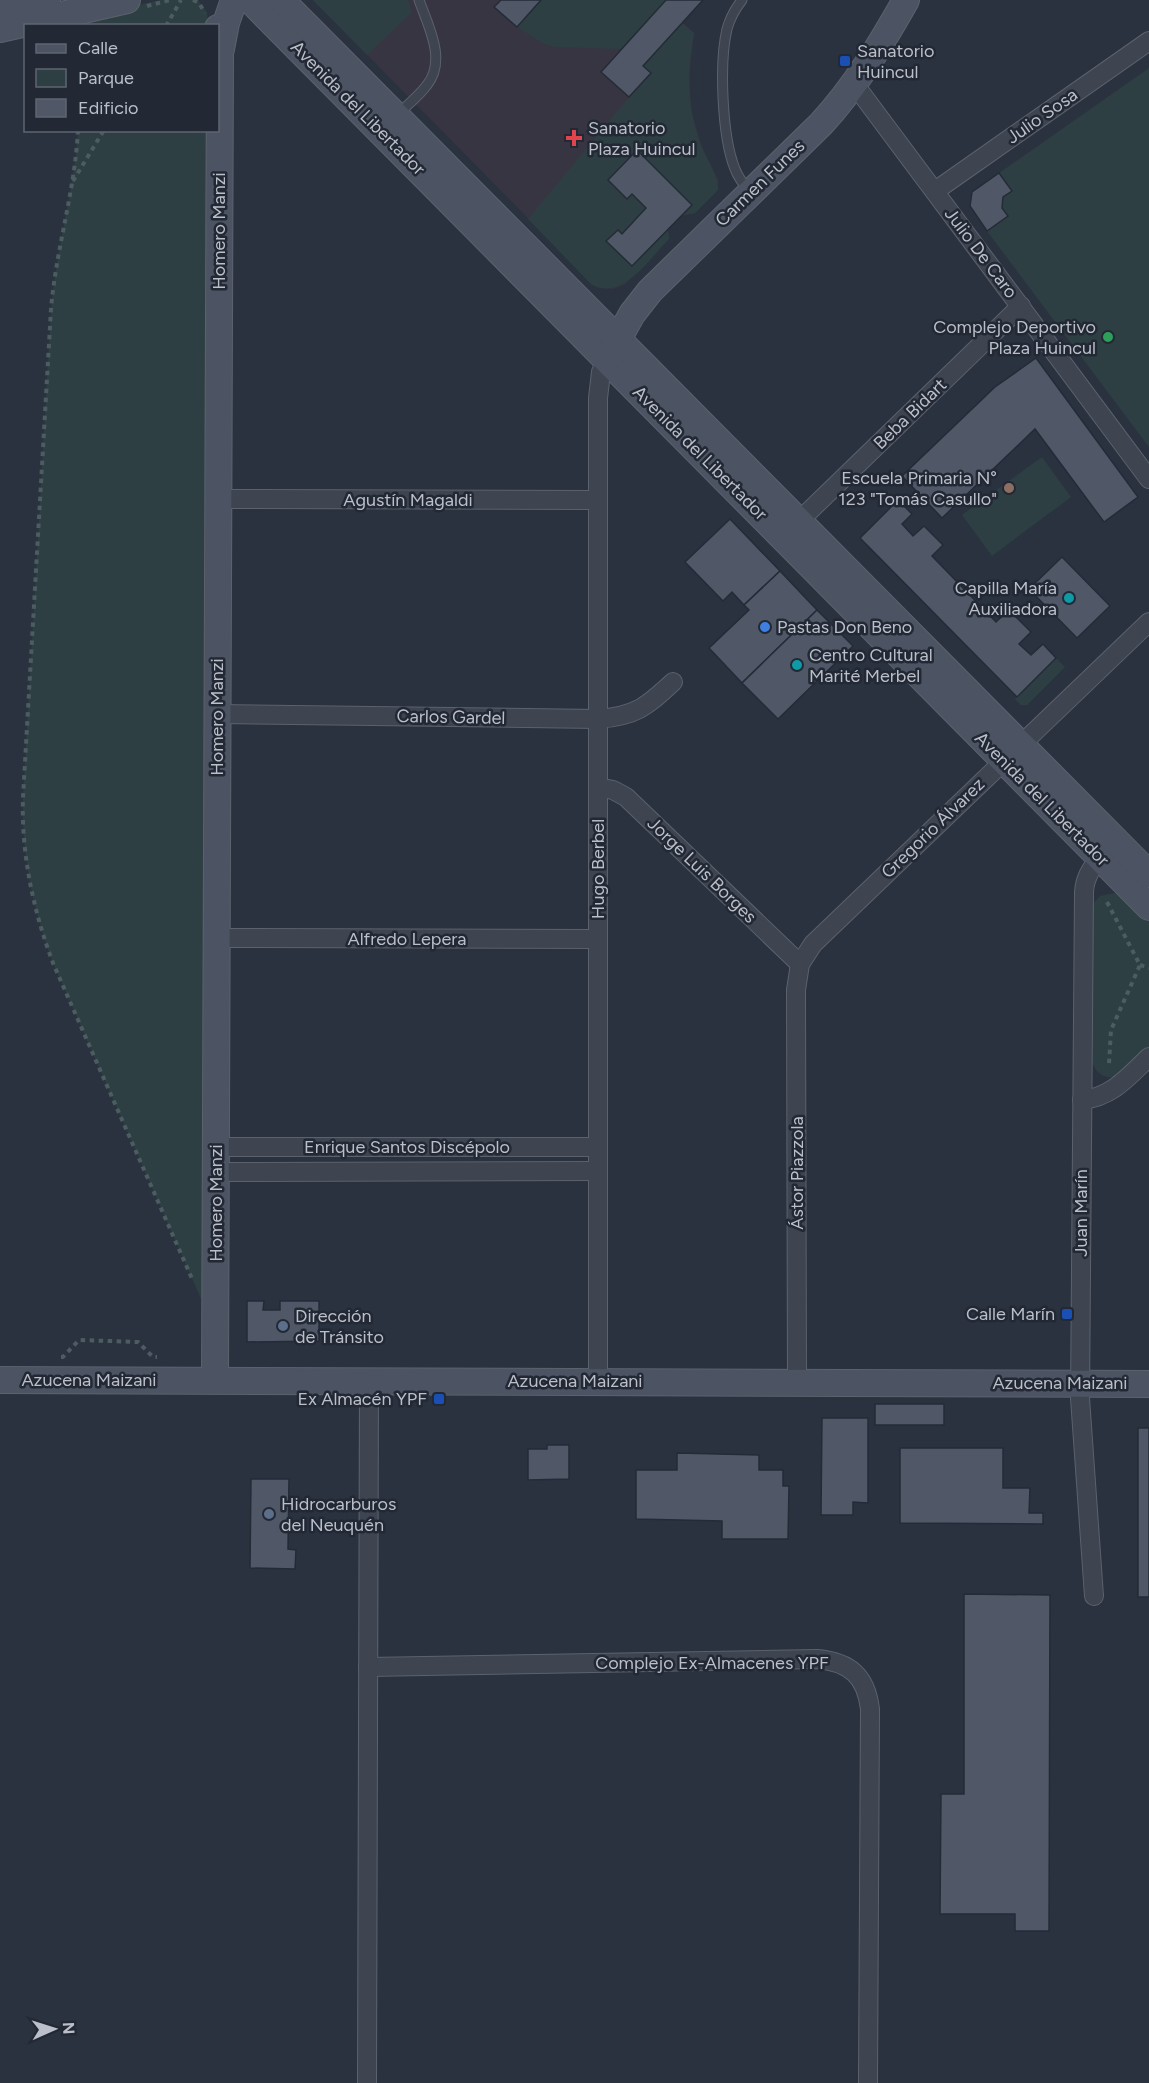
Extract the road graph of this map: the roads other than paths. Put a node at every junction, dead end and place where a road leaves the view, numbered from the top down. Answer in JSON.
{"nodes":[{"id":1,"x":47,"y":0,"type":"edge"},
{"id":2,"x":127,"y":0,"type":"edge"},
{"id":3,"x":212,"y":0,"type":"edge"},
{"id":4,"x":234,"y":0,"type":"edge"},
{"id":5,"x":250,"y":0,"type":"edge"},
{"id":6,"x":281,"y":0,"type":"edge"},
{"id":7,"x":419,"y":0,"type":"edge"},
{"id":8,"x":742,"y":0,"type":"edge"},
{"id":9,"x":906,"y":0,"type":"edge"},
{"id":10,"x":0,"y":11,"type":"edge"},
{"id":11,"x":216,"y":24,"type":"edge"},
{"id":12,"x":0,"y":29,"type":"edge"},
{"id":13,"x":1149,"y":42,"type":"edge"},
{"id":14,"x":219,"y":46,"type":"edge"},
{"id":15,"x":220,"y":55,"type":"junction"},
{"id":16,"x":855,"y":85,"type":"junction"},
{"id":17,"x":388,"y":123,"type":"junction"},
{"id":18,"x":935,"y":191,"type":"junction"},
{"id":19,"x":751,"y":193,"type":"junction"},
{"id":20,"x":1021,"y":306,"type":"junction"},
{"id":21,"x":613,"y":349,"type":"junction"},
{"id":22,"x":1149,"y":479,"type":"edge"},
{"id":23,"x":218,"y":499,"type":"junction"},
{"id":24,"x":598,"y":500,"type":"junction"},
{"id":25,"x":799,"y":521,"type":"junction"},
{"id":26,"x":1149,"y":622,"type":"edge"},
{"id":27,"x":673,"y":682,"type":"dead end"},
{"id":28,"x":217,"y":714,"type":"junction"},
{"id":29,"x":598,"y":719,"type":"junction"},
{"id":30,"x":1012,"y":753,"type":"junction"},
{"id":31,"x":598,"y":787,"type":"junction"},
{"id":32,"x":1108,"y":849,"type":"junction"},
{"id":33,"x":1149,"y":874,"type":"edge"},
{"id":34,"x":1149,"y":907,"type":"edge"},
{"id":35,"x":217,"y":938,"type":"junction"},
{"id":36,"x":598,"y":939,"type":"junction"},
{"id":37,"x":800,"y":964,"type":"junction"},
{"id":38,"x":1149,"y":1057,"type":"edge"},
{"id":39,"x":1082,"y":1100,"type":"junction"},
{"id":40,"x":598,"y":1147,"type":"junction"},
{"id":41,"x":216,"y":1160,"type":"junction"},
{"id":42,"x":598,"y":1171,"type":"junction"},
{"id":43,"x":0,"y":1380,"type":"edge"},
{"id":44,"x":215,"y":1380,"type":"junction"},
{"id":45,"x":369,"y":1380,"type":"junction"},
{"id":46,"x":598,"y":1381,"type":"junction"},
{"id":47,"x":797,"y":1382,"type":"junction"},
{"id":48,"x":1080,"y":1383,"type":"junction"},
{"id":49,"x":1149,"y":1384,"type":"edge"},
{"id":50,"x":1094,"y":1596,"type":"dead end"},
{"id":51,"x":368,"y":1667,"type":"junction"},
{"id":52,"x":367,"y":2083,"type":"edge"},
{"id":53,"x":868,"y":2083,"type":"edge"}],
"edges":[{"from":1,"to":10,"type":"main road"},
{"from":2,"to":12,"type":"main road"},
{"from":3,"to":11,"type":"main road","name":"Homero Manzi"},
{"from":4,"to":15,"type":"main road","name":"Homero Manzi"},
{"from":5,"to":17,"type":"main road","name":"Avenida del Libertador"},
{"from":6,"to":17,"type":"main road","name":"Avenida del Libertador"},
{"from":7,"to":17,"type":"lane"},
{"from":8,"to":19,"type":"lane"},
{"from":9,"to":16,"type":"main road","name":"Carmen Funes"},
{"from":13,"to":18,"type":"street","name":"Julio Sosa"},
{"from":14,"to":15,"type":"main road","name":"Homero Manzi"},
{"from":15,"to":23,"type":"main road","name":"Homero Manzi"},
{"from":16,"to":18,"type":"street","name":"Julio De Caro"},
{"from":16,"to":19,"type":"main road","name":"Carmen Funes"},
{"from":17,"to":21,"type":"main road","name":"Avenida del Libertador"},
{"from":18,"to":20,"type":"street","name":"Julio De Caro"},
{"from":19,"to":21,"type":"main road","name":"Carmen Funes"},
{"from":20,"to":22,"type":"street","name":"Julio De Caro"},
{"from":20,"to":25,"type":"street","name":"Beba Bidart"},
{"from":21,"to":24,"type":"street","name":"Hugo Berbel"},
{"from":21,"to":25,"type":"main road","name":"Avenida del Libertador"},
{"from":21,"to":30,"type":"main road","name":"Avenida del Libertador"},
{"from":23,"to":24,"type":"street","name":"Agustín Magaldi"},
{"from":23,"to":28,"type":"main road","name":"Homero Manzi"},
{"from":24,"to":29,"type":"street","name":"Hugo Berbel"},
{"from":25,"to":30,"type":"main road","name":"Avenida del Libertador"},
{"from":26,"to":30,"type":"street","name":"Gregorio Álvarez"},
{"from":27,"to":29,"type":"street","name":"Carlos Gardel"},
{"from":28,"to":29,"type":"street","name":"Carlos Gardel"},
{"from":28,"to":35,"type":"main road","name":"Homero Manzi"},
{"from":29,"to":31,"type":"street","name":"Hugo Berbel"},
{"from":30,"to":32,"type":"main road","name":"Avenida del Libertador"},
{"from":30,"to":37,"type":"street","name":"Gregorio Álvarez"},
{"from":31,"to":36,"type":"street","name":"Hugo Berbel"},
{"from":31,"to":37,"type":"street","name":"Jorge Luis Borges"},
{"from":32,"to":33,"type":"main road","name":"Avenida del Libertador"},
{"from":32,"to":34,"type":"main road","name":"Avenida del Libertador"},
{"from":32,"to":39,"type":"street","name":"Juan Marín"},
{"from":35,"to":36,"type":"street","name":"Alfredo Lepera"},
{"from":35,"to":41,"type":"main road","name":"Homero Manzi"},
{"from":36,"to":40,"type":"street","name":"Hugo Berbel"},
{"from":37,"to":47,"type":"street","name":"Ástor Piazzola"},
{"from":38,"to":39,"type":"street"},
{"from":39,"to":48,"type":"street","name":"Juan Marín"},
{"from":40,"to":41,"type":"street","name":"Enrique Santos Discépolo"},
{"from":40,"to":42,"type":"street","name":"Hugo Berbel"},
{"from":41,"to":42,"type":"street","name":"Enrique Santos Discépolo"},
{"from":41,"to":44,"type":"main road","name":"Homero Manzi"},
{"from":42,"to":46,"type":"street","name":"Hugo Berbel"},
{"from":43,"to":44,"type":"main road","name":"Azucena Maizani"},
{"from":44,"to":45,"type":"main road","name":"Azucena Maizani"},
{"from":45,"to":46,"type":"main road","name":"Azucena Maizani"},
{"from":45,"to":51,"type":"street"},
{"from":46,"to":47,"type":"main road","name":"Azucena Maizani"},
{"from":47,"to":48,"type":"main road","name":"Azucena Maizani"},
{"from":48,"to":49,"type":"main road","name":"Azucena Maizani"},
{"from":48,"to":50,"type":"street","name":"Juan Marín"},
{"from":51,"to":52,"type":"street"},
{"from":51,"to":53,"type":"street","name":"Complejo Ex-Almacenes YPF"}]}
